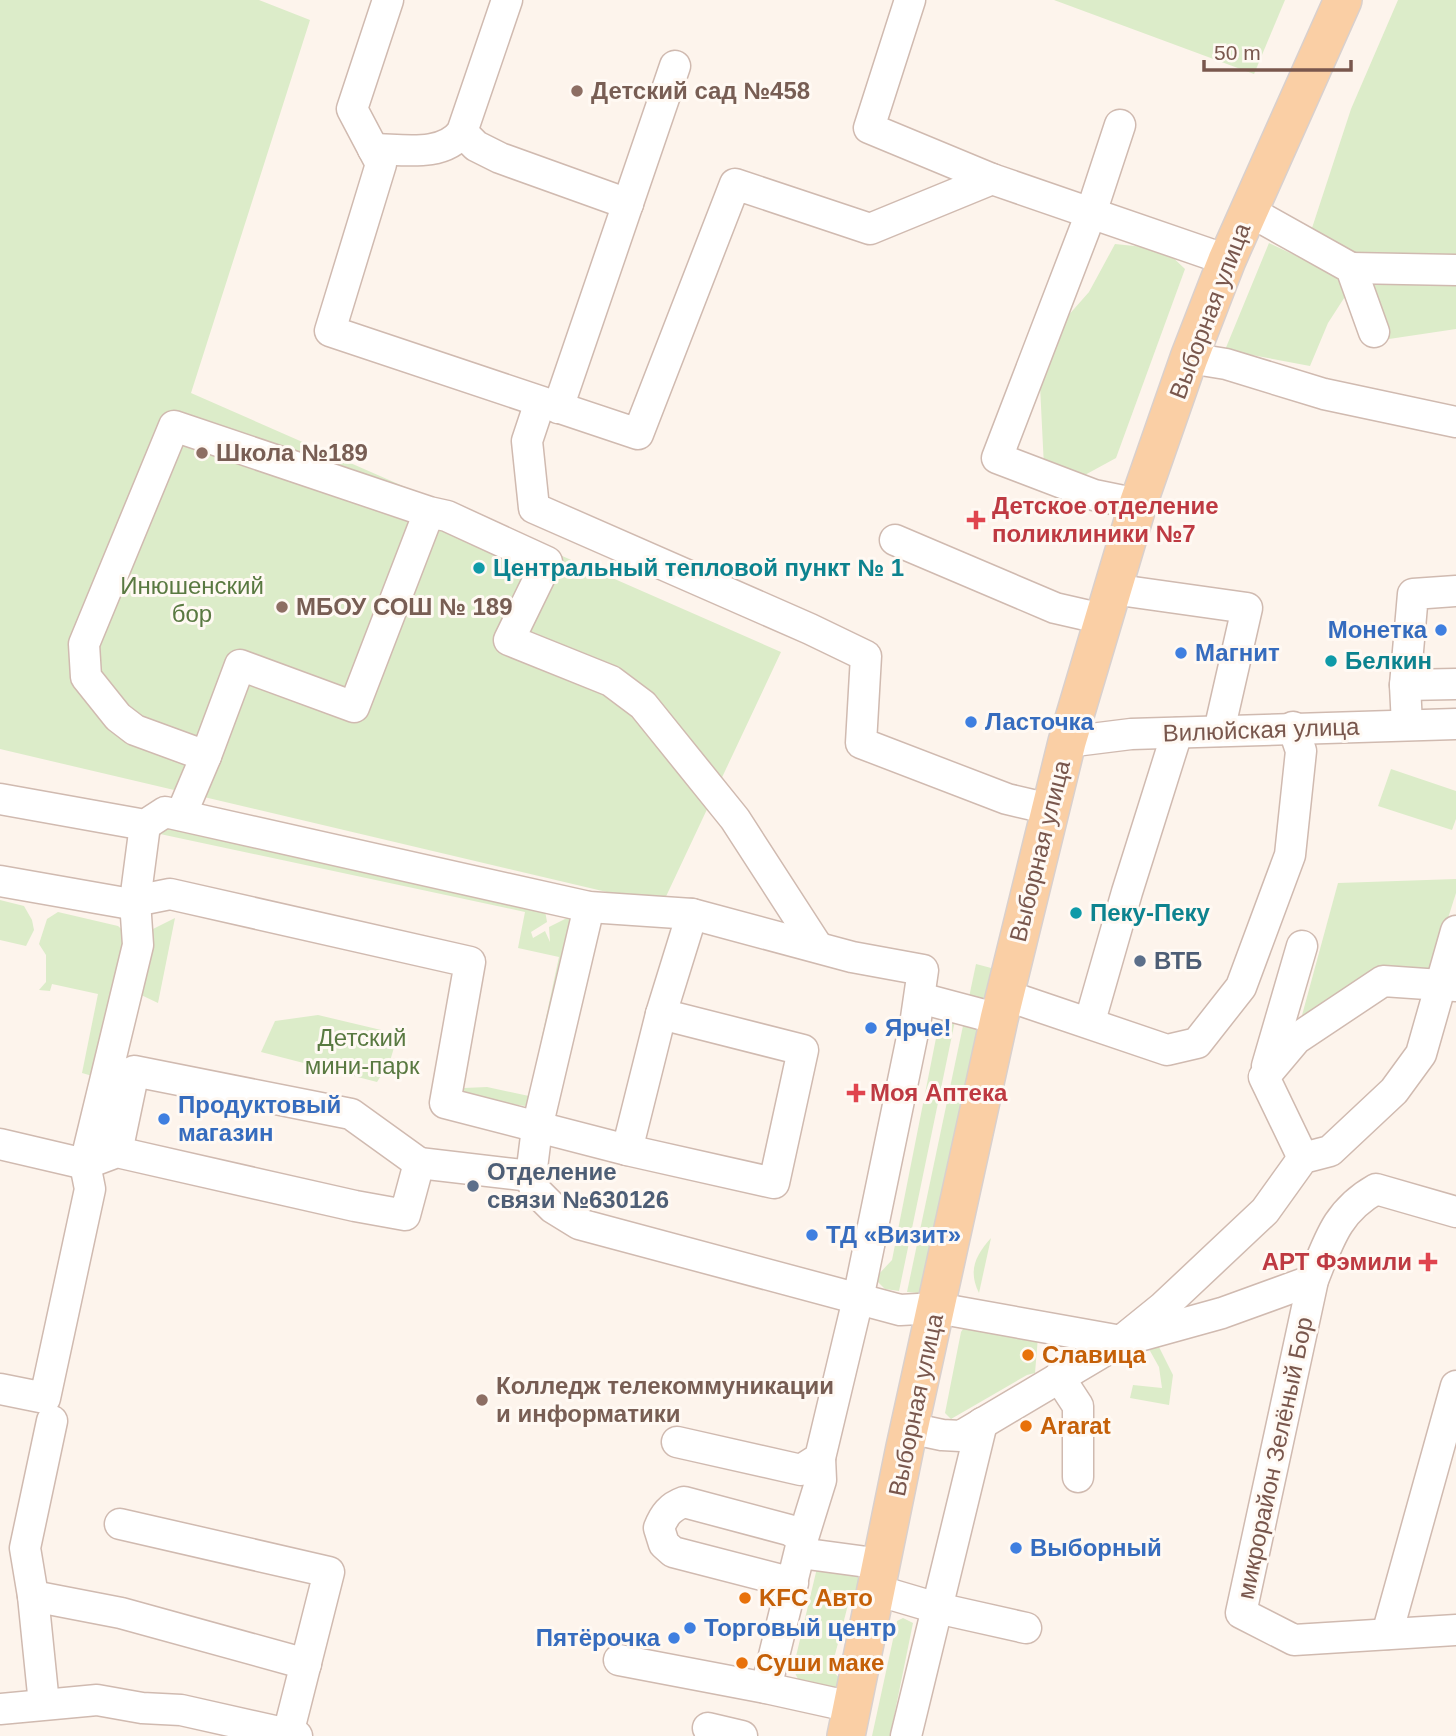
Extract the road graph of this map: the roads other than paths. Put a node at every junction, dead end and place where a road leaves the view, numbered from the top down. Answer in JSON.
{"nodes":[{"id":1,"x":388,"y":0,"type":"edge"},
{"id":2,"x":507,"y":0,"type":"edge"},
{"id":3,"x":910,"y":0,"type":"edge"},
{"id":4,"x":1343,"y":0,"type":"edge"},
{"id":5,"x":675,"y":66,"type":"dead end"},
{"id":6,"x":1121,"y":125,"type":"dead end"},
{"id":7,"x":462,"y":132,"type":"junction"},
{"id":8,"x":373,"y":149,"type":"junction"},
{"id":9,"x":992,"y":178,"type":"junction"},
{"id":10,"x":628,"y":204,"type":"junction"},
{"id":11,"x":1249,"y":211,"type":"junction"},
{"id":12,"x":1091,"y":213,"type":"junction"},
{"id":13,"x":1227,"y":260,"type":"junction"},
{"id":14,"x":1351,"y":268,"type":"junction"},
{"id":15,"x":1456,"y":270,"type":"edge"},
{"id":16,"x":1374,"y":332,"type":"dead end"},
{"id":17,"x":1189,"y":358,"type":"junction"},
{"id":18,"x":549,"y":405,"type":"junction"},
{"id":19,"x":1456,"y":422,"type":"edge"},
{"id":20,"x":1138,"y":504,"type":"junction"},
{"id":21,"x":429,"y":512,"type":"junction"},
{"id":22,"x":895,"y":540,"type":"dead end"},
{"id":23,"x":1456,"y":590,"type":"edge"},
{"id":24,"x":1108,"y":604,"type":"junction"},
{"id":25,"x":1456,"y":684,"type":"edge"},
{"id":26,"x":1405,"y":685,"type":"junction"},
{"id":27,"x":1456,"y":724,"type":"edge"},
{"id":28,"x":1407,"y":725,"type":"junction"},
{"id":29,"x":1293,"y":727,"type":"junction"},
{"id":30,"x":1219,"y":731,"type":"junction"},
{"id":31,"x":1177,"y":733,"type":"junction"},
{"id":32,"x":1068,"y":742,"type":"junction"},
{"id":33,"x":205,"y":756,"type":"junction"},
{"id":34,"x":5,"y":797,"type":"edge"},
{"id":35,"x":1050,"y":809,"type":"junction"},
{"id":36,"x":181,"y":815,"type":"junction"},
{"id":37,"x":145,"y":825,"type":"junction"},
{"id":38,"x":0,"y":881,"type":"edge"},
{"id":39,"x":135,"y":901,"type":"junction"},
{"id":40,"x":589,"y":907,"type":"junction"},
{"id":41,"x":692,"y":914,"type":"junction"},
{"id":42,"x":1456,"y":931,"type":"edge"},
{"id":43,"x":817,"y":946,"type":"junction"},
{"id":44,"x":1302,"y":946,"type":"dead end"},
{"id":45,"x":1448,"y":985,"type":"edge"},
{"id":46,"x":920,"y":998,"type":"junction"},
{"id":47,"x":1002,"y":1007,"type":"junction"},
{"id":48,"x":661,"y":1014,"type":"junction"},
{"id":49,"x":1090,"y":1021,"type":"junction"},
{"id":50,"x":1264,"y":1077,"type":"junction"},
{"id":51,"x":537,"y":1128,"type":"junction"},
{"id":52,"x":0,"y":1144,"type":"edge"},
{"id":53,"x":627,"y":1150,"type":"junction"},
{"id":54,"x":117,"y":1152,"type":"junction"},
{"id":55,"x":1303,"y":1158,"type":"junction"},
{"id":56,"x":419,"y":1163,"type":"junction"},
{"id":57,"x":85,"y":1164,"type":"junction"},
{"id":58,"x":531,"y":1176,"type":"junction"},
{"id":59,"x":1456,"y":1212,"type":"edge"},
{"id":60,"x":1313,"y":1280,"type":"junction"},
{"id":61,"x":858,"y":1299,"type":"junction"},
{"id":62,"x":937,"y":1308,"type":"junction"},
{"id":63,"x":1121,"y":1340,"type":"junction"},
{"id":64,"x":1059,"y":1377,"type":"junction"},
{"id":65,"x":1456,"y":1387,"type":"edge"},
{"id":66,"x":0,"y":1389,"type":"edge"},
{"id":67,"x":52,"y":1421,"type":"dead end"},
{"id":68,"x":982,"y":1423,"type":"junction"},
{"id":69,"x":909,"y":1428,"type":"junction"},
{"id":70,"x":677,"y":1442,"type":"dead end"},
{"id":71,"x":820,"y":1458,"type":"junction"},
{"id":72,"x":1078,"y":1478,"type":"dead end"},
{"id":73,"x":120,"y":1524,"type":"dead end"},
{"id":74,"x":801,"y":1545,"type":"junction"},
{"id":75,"x":879,"y":1577,"type":"junction"},
{"id":76,"x":793,"y":1583,"type":"junction"},
{"id":77,"x":33,"y":1596,"type":"junction"},
{"id":78,"x":937,"y":1608,"type":"junction"},
{"id":79,"x":1026,"y":1628,"type":"dead end"},
{"id":80,"x":1456,"y":1630,"type":"edge"},
{"id":81,"x":1387,"y":1634,"type":"junction"},
{"id":82,"x":619,"y":1660,"type":"dead end"},
{"id":83,"x":306,"y":1664,"type":"junction"},
{"id":84,"x":766,"y":1688,"type":"junction"},
{"id":85,"x":44,"y":1704,"type":"junction"},
{"id":86,"x":0,"y":1709,"type":"edge"},
{"id":87,"x":849,"y":1722,"type":"edge"},
{"id":88,"x":177,"y":1723,"type":"edge"},
{"id":89,"x":708,"y":1728,"type":"dead end"},
{"id":90,"x":293,"y":1735,"type":"edge"},
{"id":91,"x":742,"y":1736,"type":"edge"},
{"id":92,"x":906,"y":1736,"type":"edge"}],
"edges":[{"from":1,"to":8,"type":"street"},
{"from":2,"to":7,"type":"street"},
{"from":3,"to":9,"type":"street"},
{"from":4,"to":11,"type":"main road","name":"Выборная улица"},
{"from":5,"to":10,"type":"street"},
{"from":6,"to":12,"type":"street"},
{"from":7,"to":8,"type":"street"},
{"from":7,"to":10,"type":"street"},
{"from":8,"to":18,"type":"street"},
{"from":9,"to":12,"type":"street"},
{"from":9,"to":18,"type":"street"},
{"from":10,"to":18,"type":"street"},
{"from":11,"to":13,"type":"main road","name":"Выборная улица"},
{"from":11,"to":14,"type":"street"},
{"from":12,"to":13,"type":"street"},
{"from":12,"to":20,"type":"street"},
{"from":13,"to":17,"type":"main road","name":"Выборная улица"},
{"from":14,"to":15,"type":"street"},
{"from":14,"to":16,"type":"street"},
{"from":17,"to":19,"type":"street"},
{"from":17,"to":20,"type":"main road","name":"Выборная улица"},
{"from":18,"to":35,"type":"street"},
{"from":20,"to":24,"type":"main road","name":"Выборная улица"},
{"from":21,"to":33,"type":"street"},
{"from":21,"to":33,"type":"street"},
{"from":21,"to":43,"type":"street"},
{"from":22,"to":24,"type":"street"},
{"from":23,"to":26,"type":"street"},
{"from":24,"to":30,"type":"street"},
{"from":24,"to":32,"type":"main road","name":"Выборная улица"},
{"from":25,"to":26,"type":"street"},
{"from":26,"to":28,"type":"street"},
{"from":27,"to":28,"type":"street","name":"Вилюйская улица"},
{"from":28,"to":29,"type":"street","name":"Вилюйская улица"},
{"from":29,"to":30,"type":"street","name":"Вилюйская улица"},
{"from":29,"to":49,"type":"street"},
{"from":30,"to":31,"type":"street","name":"Вилюйская улица"},
{"from":31,"to":32,"type":"street","name":"Вилюйская улица"},
{"from":31,"to":49,"type":"street"},
{"from":32,"to":35,"type":"main road","name":"Выборная улица"},
{"from":33,"to":36,"type":"street"},
{"from":34,"to":37,"type":"street"},
{"from":35,"to":47,"type":"main road","name":"Выборная улица"},
{"from":36,"to":37,"type":"street"},
{"from":36,"to":40,"type":"street"},
{"from":37,"to":39,"type":"street"},
{"from":38,"to":39,"type":"street"},
{"from":39,"to":51,"type":"street"},
{"from":39,"to":57,"type":"street"},
{"from":40,"to":41,"type":"street"},
{"from":40,"to":51,"type":"street"},
{"from":41,"to":43,"type":"street"},
{"from":41,"to":48,"type":"street"},
{"from":42,"to":45,"type":"street"},
{"from":43,"to":46,"type":"street"},
{"from":44,"to":50,"type":"street"},
{"from":45,"to":50,"type":"street"},
{"from":45,"to":55,"type":"street"},
{"from":46,"to":47,"type":"street"},
{"from":46,"to":61,"type":"street"},
{"from":47,"to":49,"type":"street"},
{"from":47,"to":62,"type":"main road","name":"Выборная улица"},
{"from":48,"to":53,"type":"street"},
{"from":48,"to":53,"type":"street"},
{"from":50,"to":55,"type":"street"},
{"from":51,"to":53,"type":"street"},
{"from":51,"to":58,"type":"street"},
{"from":52,"to":57,"type":"street"},
{"from":54,"to":56,"type":"street"},
{"from":54,"to":56,"type":"street"},
{"from":54,"to":57,"type":"street"},
{"from":55,"to":63,"type":"street"},
{"from":56,"to":58,"type":"street"},
{"from":57,"to":66,"type":"street"},
{"from":58,"to":61,"type":"street"},
{"from":59,"to":60,"type":"street","name":"микрорайон Зелёный Бор"},
{"from":60,"to":63,"type":"street"},
{"from":60,"to":81,"type":"street","name":"микрорайон Зелёный Бор"},
{"from":61,"to":62,"type":"street"},
{"from":61,"to":71,"type":"street"},
{"from":62,"to":63,"type":"street"},
{"from":62,"to":69,"type":"main road","name":"Выборная улица"},
{"from":63,"to":64,"type":"street"},
{"from":64,"to":68,"type":"street"},
{"from":64,"to":72,"type":"street"},
{"from":65,"to":81,"type":"street"},
{"from":67,"to":77,"type":"street"},
{"from":68,"to":69,"type":"street"},
{"from":68,"to":78,"type":"street"},
{"from":69,"to":75,"type":"main road","name":"Выборная улица"},
{"from":70,"to":71,"type":"street"},
{"from":71,"to":74,"type":"street"},
{"from":73,"to":83,"type":"street"},
{"from":74,"to":75,"type":"street"},
{"from":74,"to":76,"type":"street"},
{"from":74,"to":76,"type":"street"},
{"from":75,"to":78,"type":"street"},
{"from":75,"to":87,"type":"main road","name":"Выборная улица"},
{"from":76,"to":84,"type":"street"},
{"from":77,"to":83,"type":"street"},
{"from":77,"to":85,"type":"street"},
{"from":78,"to":79,"type":"street"},
{"from":78,"to":92,"type":"street"},
{"from":80,"to":81,"type":"street","name":"микрорайон Зелёный Бор"},
{"from":82,"to":84,"type":"street"},
{"from":83,"to":90,"type":"street"},
{"from":84,"to":87,"type":"street"},
{"from":85,"to":86,"type":"street"},
{"from":85,"to":88,"type":"street"},
{"from":88,"to":90,"type":"street"},
{"from":89,"to":91,"type":"street"}]}
